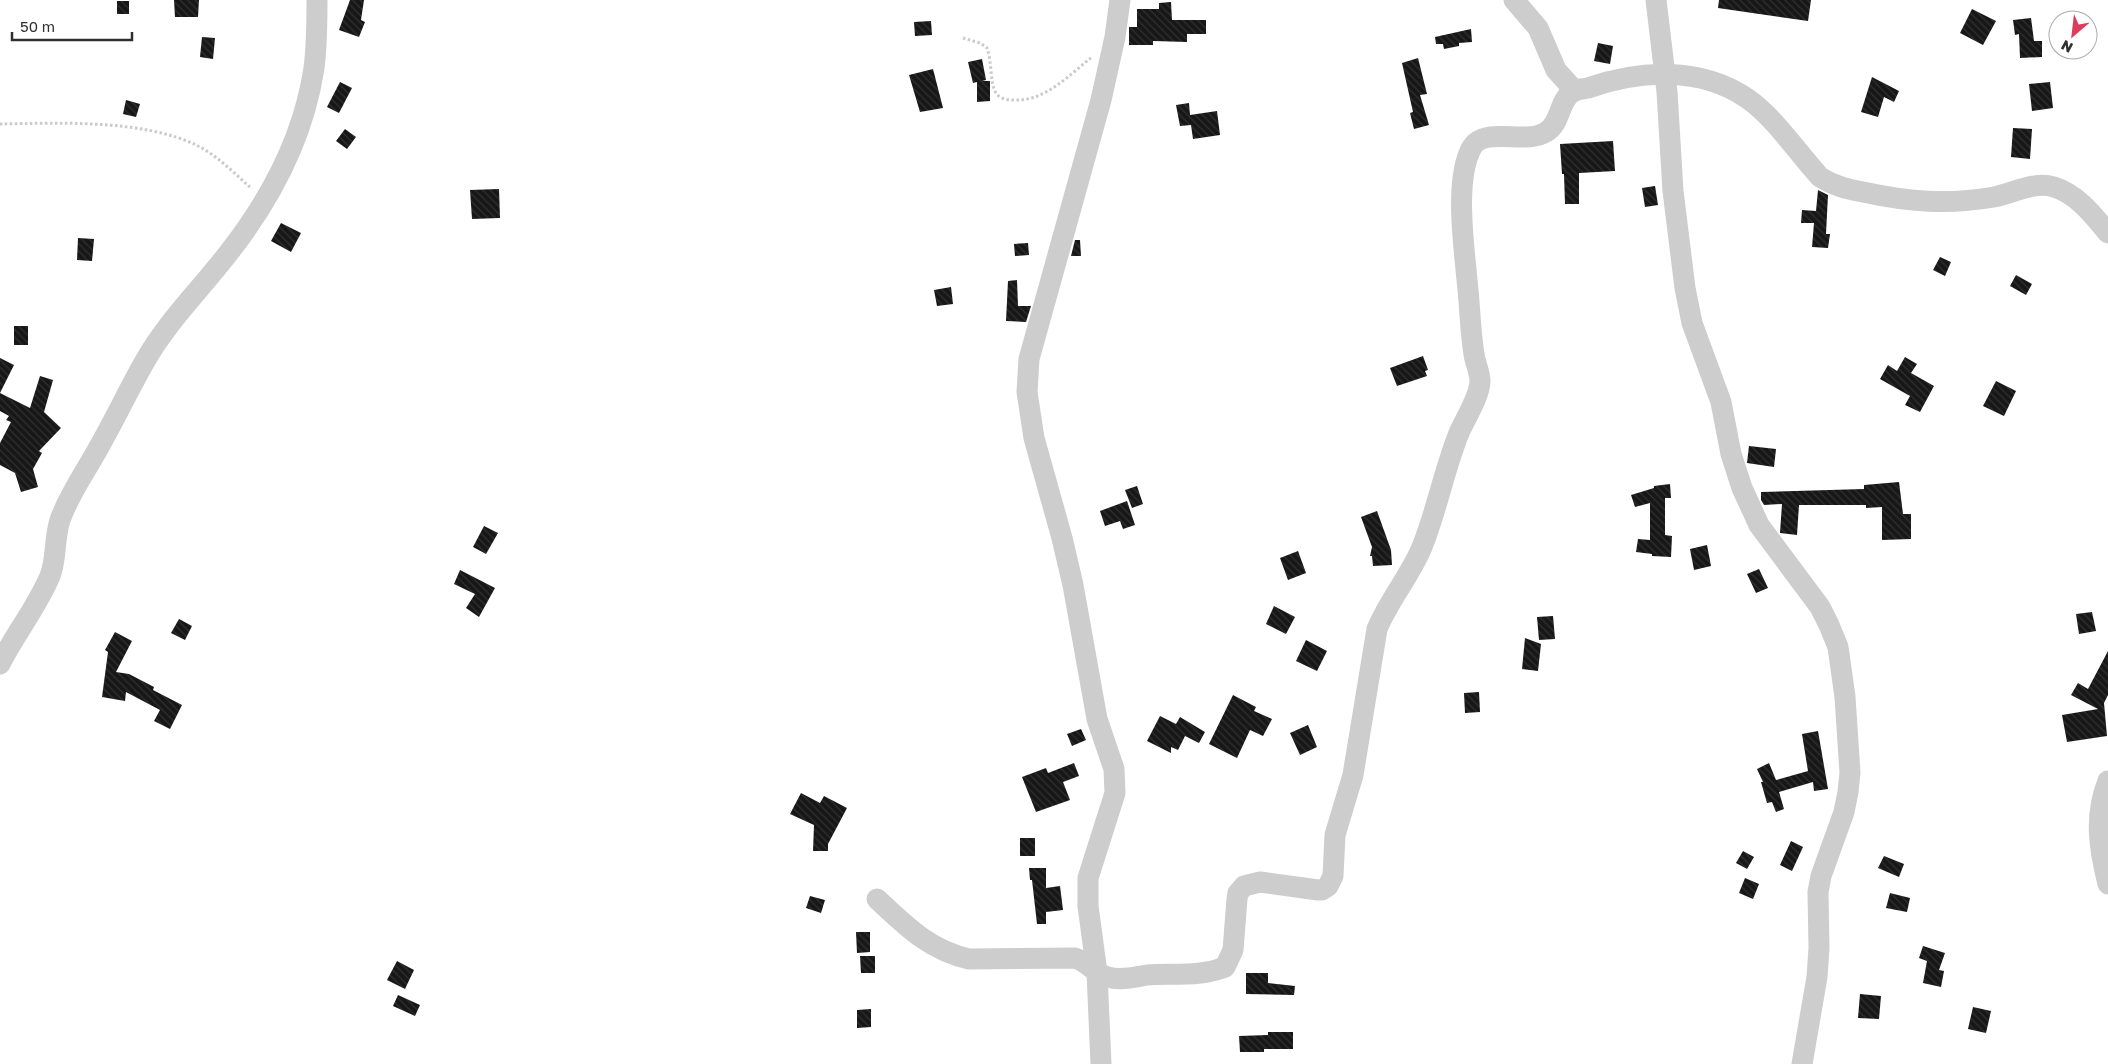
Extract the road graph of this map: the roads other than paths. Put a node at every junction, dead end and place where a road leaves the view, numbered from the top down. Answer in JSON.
{"nodes":[{"id":1,"x":317,"y":0,"type":"edge"},
{"id":2,"x":1120,"y":0,"type":"edge"},
{"id":3,"x":1514,"y":0,"type":"edge"},
{"id":4,"x":1656,"y":0,"type":"edge"},
{"id":5,"x":1664,"y":74,"type":"junction"},
{"id":6,"x":1575,"y":91,"type":"junction"},
{"id":7,"x":2108,"y":233,"type":"edge"},
{"id":8,"x":0,"y":664,"type":"edge"},
{"id":9,"x":2108,"y":781,"type":"edge"},
{"id":10,"x":2108,"y":884,"type":"edge"},
{"id":11,"x":877,"y":899,"type":"dead end"},
{"id":12,"x":1097,"y":973,"type":"junction"},
{"id":13,"x":1101,"y":1064,"type":"edge"},
{"id":14,"x":1802,"y":1064,"type":"edge"}],
"edges":[{"from":1,"to":8,"type":"street"},
{"from":2,"to":12,"type":"street"},
{"from":3,"to":6,"type":"street"},
{"from":4,"to":5,"type":"street"},
{"from":5,"to":6,"type":"street"},
{"from":5,"to":7,"type":"street"},
{"from":5,"to":14,"type":"street"},
{"from":6,"to":12,"type":"street"},
{"from":9,"to":10,"type":"street"},
{"from":11,"to":12,"type":"street"},
{"from":12,"to":13,"type":"street"}]}
